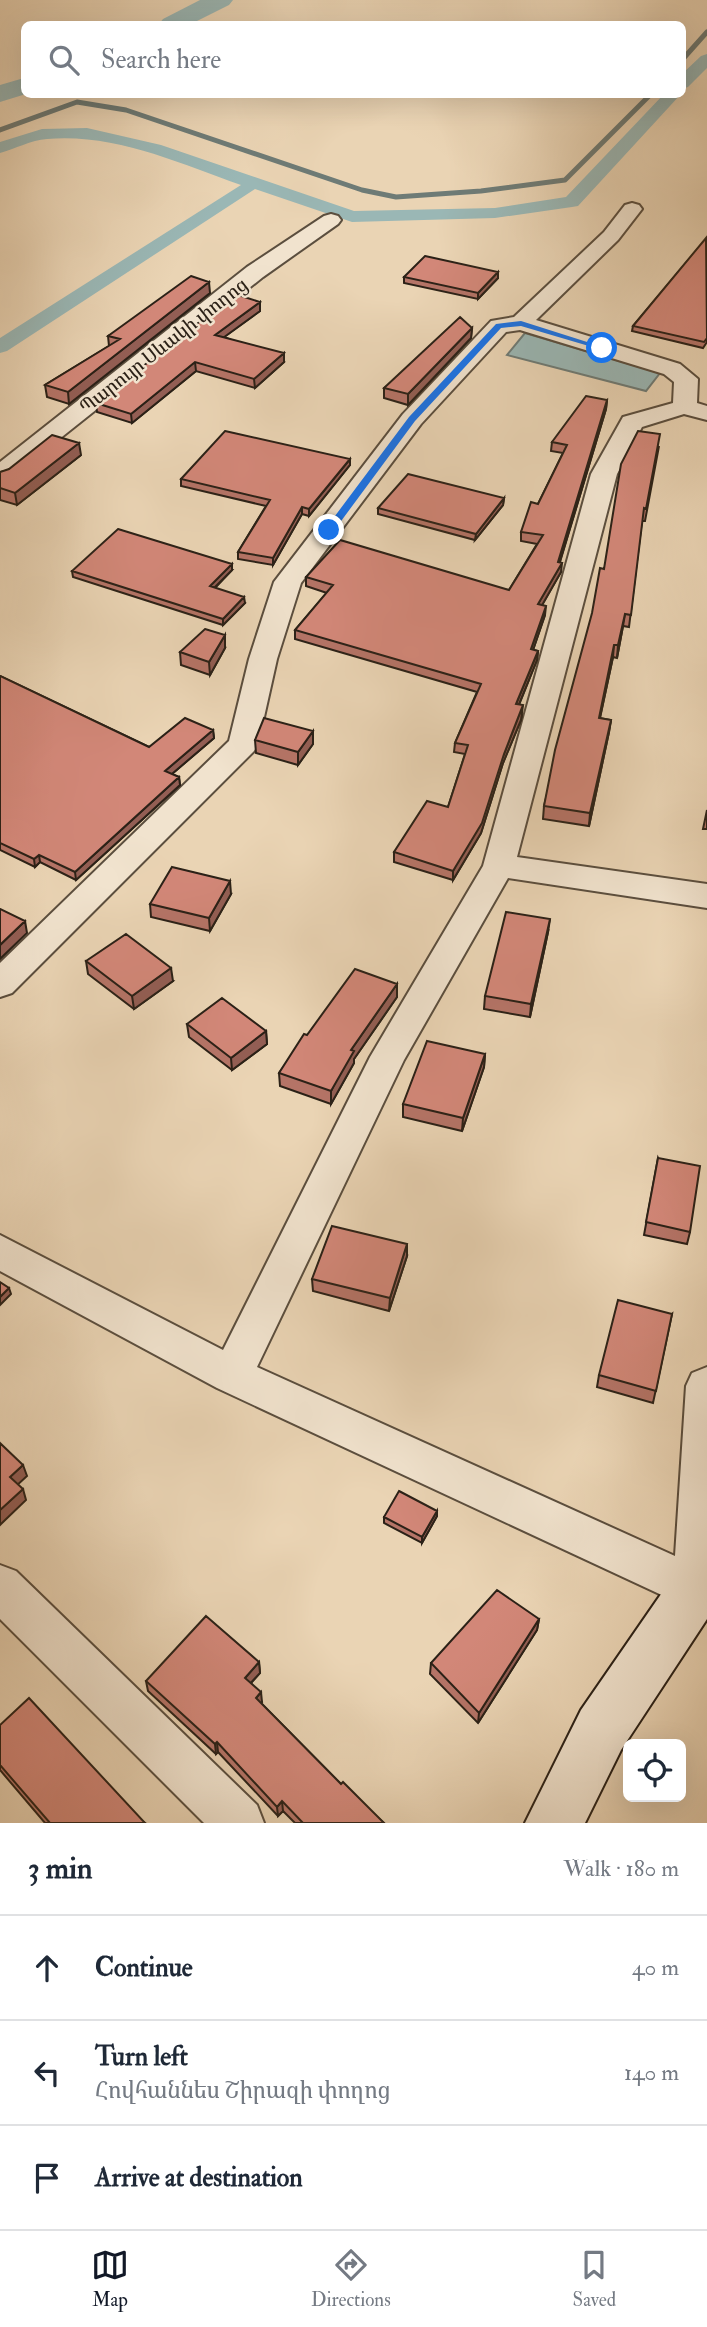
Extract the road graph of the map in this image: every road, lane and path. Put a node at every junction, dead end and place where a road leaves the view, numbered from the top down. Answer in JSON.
{"nodes":[{"id":1,"x":632,"y":209,"type":"dead end"},
{"id":2,"x":331,"y":220,"type":"dead end"},
{"id":3,"x":521,"y":323,"type":"junction"},
{"id":4,"x":696,"y":410,"type":"edge"},
{"id":5,"x":0,"y":474,"type":"edge"},
{"id":6,"x":499,"y":866,"type":"junction"},
{"id":7,"x":707,"y":896,"type":"edge"},
{"id":8,"x":0,"y":984,"type":"edge"},
{"id":9,"x":0,"y":1252,"type":"edge"},
{"id":10,"x":232,"y":1375,"type":"junction"},
{"id":11,"x":707,"y":1385,"type":"edge"},
{"id":12,"x":0,"y":1587,"type":"edge"},
{"id":13,"x":701,"y":1589,"type":"edge"},
{"id":14,"x":239,"y":1823,"type":"edge"},
{"id":15,"x":554,"y":1823,"type":"edge"}],
"edges":[{"from":1,"to":3,"type":"street"},
{"from":2,"to":5,"type":"street","name":"Պարույր Սևակի փողոց"},
{"from":3,"to":4,"type":"street"},
{"from":3,"to":8,"type":"street"},
{"from":4,"to":6,"type":"street"},
{"from":6,"to":7,"type":"street"},
{"from":6,"to":10,"type":"street"},
{"from":9,"to":10,"type":"street"},
{"from":10,"to":13,"type":"street"},
{"from":11,"to":13,"type":"street"},
{"from":12,"to":14,"type":"street"},
{"from":13,"to":15,"type":"main road"}]}
